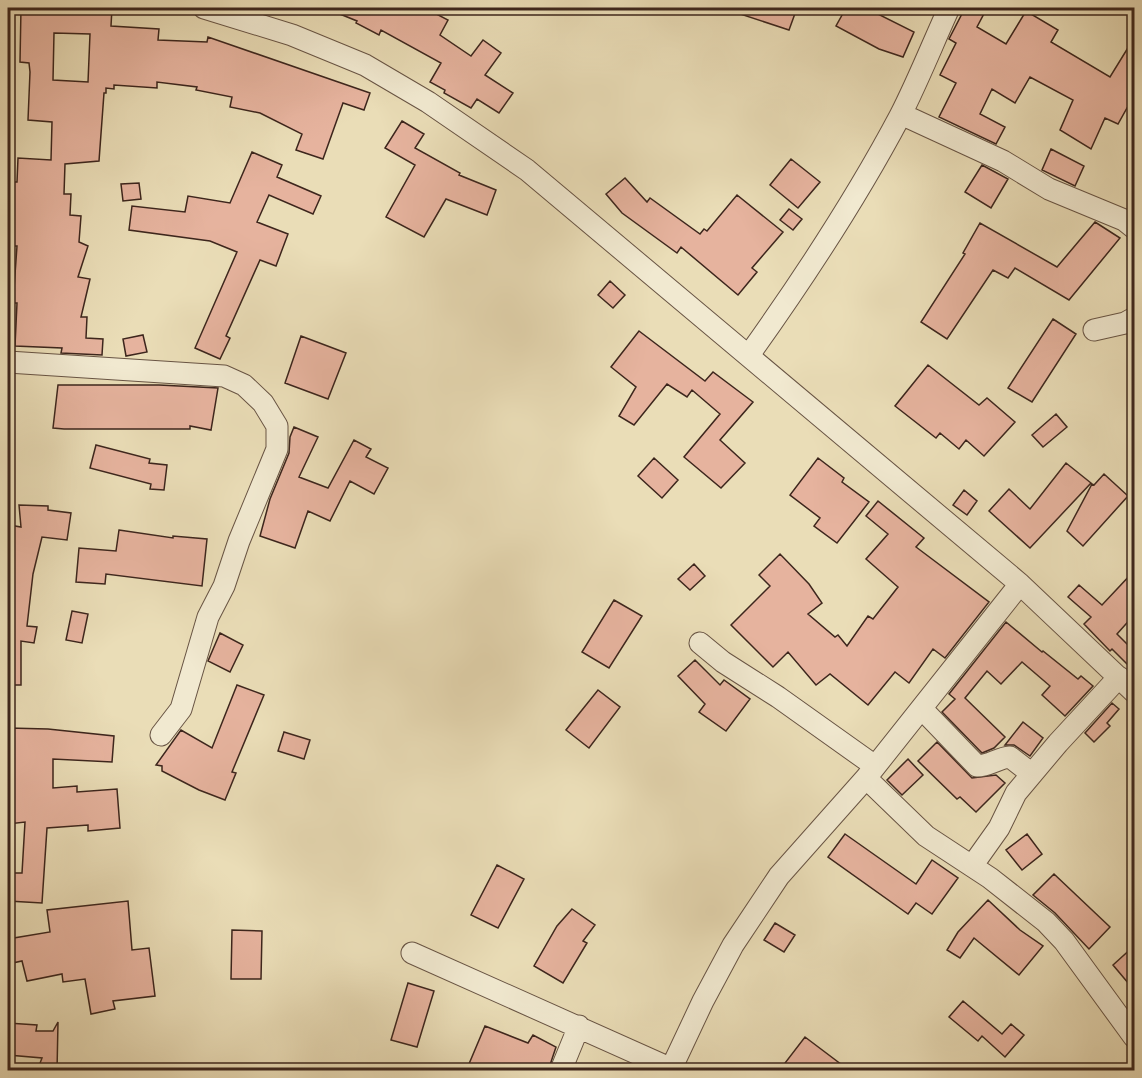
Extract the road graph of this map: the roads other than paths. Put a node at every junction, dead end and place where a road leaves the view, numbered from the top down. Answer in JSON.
{"nodes":[{"id":1,"x":204,"y":8,"type":"edge"},
{"id":2,"x":949,"y":8,"type":"edge"},
{"id":3,"x":901,"y":114,"type":"junction"},
{"id":4,"x":1134,"y":228,"type":"edge"},
{"id":5,"x":1134,"y":318,"type":"edge"},
{"id":6,"x":1094,"y":330,"type":"dead end"},
{"id":7,"x":749,"y":355,"type":"junction"},
{"id":8,"x":8,"y":362,"type":"edge"},
{"id":9,"x":1020,"y":584,"type":"junction"},
{"id":10,"x":700,"y":643,"type":"dead end"},
{"id":11,"x":1127,"y":684,"type":"edge"},
{"id":12,"x":922,"y":709,"type":"junction"},
{"id":13,"x":161,"y":735,"type":"dead end"},
{"id":14,"x":870,"y":772,"type":"junction"},
{"id":15,"x":1032,"y":774,"type":"junction"},
{"id":16,"x":972,"y":866,"type":"junction"},
{"id":17,"x":412,"y":953,"type":"dead end"},
{"id":18,"x":579,"y":1026,"type":"junction"},
{"id":19,"x":1134,"y":1037,"type":"edge"},
{"id":20,"x":673,"y":1070,"type":"edge"},
{"id":21,"x":561,"y":1071,"type":"edge"}],
"edges":[{"from":1,"to":7,"type":"street"},
{"from":2,"to":3,"type":"street"},
{"from":3,"to":4,"type":"street"},
{"from":3,"to":7,"type":"street"},
{"from":5,"to":6,"type":"street"},
{"from":7,"to":9,"type":"street"},
{"from":8,"to":13,"type":"street"},
{"from":9,"to":11,"type":"street"},
{"from":9,"to":12,"type":"street"},
{"from":10,"to":14,"type":"street"},
{"from":11,"to":15,"type":"street"},
{"from":12,"to":14,"type":"street"},
{"from":12,"to":15,"type":"street"},
{"from":14,"to":16,"type":"street"},
{"from":14,"to":20,"type":"street"},
{"from":15,"to":16,"type":"street"},
{"from":16,"to":19,"type":"street"},
{"from":17,"to":18,"type":"street"},
{"from":18,"to":20,"type":"street"},
{"from":18,"to":21,"type":"street"}]}
